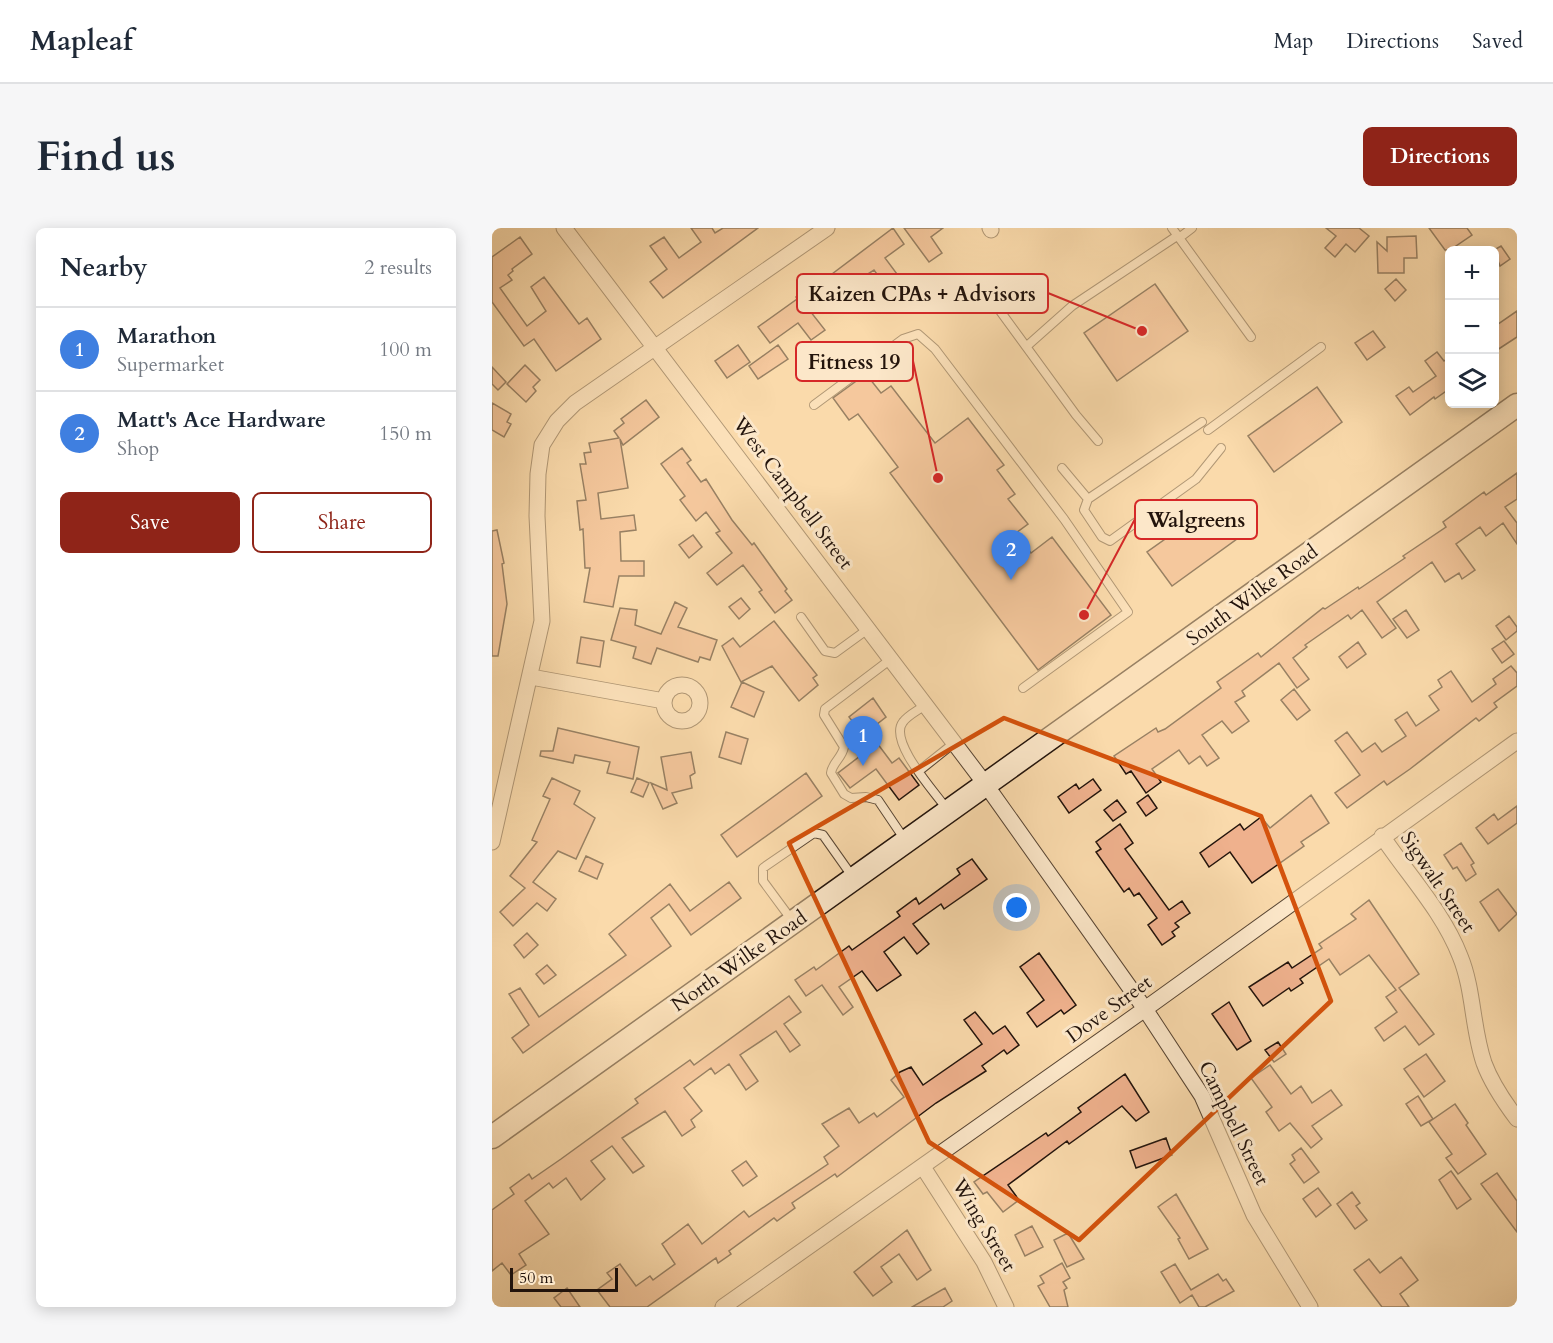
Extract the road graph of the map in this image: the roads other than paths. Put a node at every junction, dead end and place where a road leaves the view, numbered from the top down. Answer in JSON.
{"nodes":[{"id":1,"x":564,"y":228,"type":"edge"},
{"id":2,"x":827,"y":228,"type":"edge"},
{"id":3,"x":1172,"y":228,"type":"edge"},
{"id":4,"x":1192,"y":228,"type":"edge"},
{"id":5,"x":1178,"y":237,"type":"junction"},
{"id":6,"x":976,"y":278,"type":"dead end"},
{"id":7,"x":1251,"y":337,"type":"dead end"},
{"id":8,"x":1026,"y":346,"type":"junction"},
{"id":9,"x":656,"y":347,"type":"junction"},
{"id":10,"x":1321,"y":347,"type":"dead end"},
{"id":11,"x":813,"y":405,"type":"dead end"},
{"id":12,"x":1517,"y":405,"type":"edge"},
{"id":13,"x":1202,"y":422,"type":"dead end"},
{"id":14,"x":1208,"y":430,"type":"dead end"},
{"id":15,"x":1098,"y":441,"type":"dead end"},
{"id":16,"x":1221,"y":448,"type":"dead end"},
{"id":17,"x":1062,"y":468,"type":"dead end"},
{"id":18,"x":1088,"y":499,"type":"junction"},
{"id":19,"x":801,"y":617,"type":"dead end"},
{"id":20,"x":868,"y":629,"type":"junction"},
{"id":21,"x":891,"y":659,"type":"junction"},
{"id":22,"x":531,"y":677,"type":"junction"},
{"id":23,"x":1023,"y":688,"type":"dead end"},
{"id":24,"x":664,"y":701,"type":"dead end"},
{"id":25,"x":925,"y":705,"type":"junction"},
{"id":26,"x":1517,"y":741,"type":"edge"},
{"id":27,"x":954,"y":743,"type":"junction"},
{"id":28,"x":919,"y":771,"type":"junction"},
{"id":29,"x":986,"y":785,"type":"junction"},
{"id":30,"x":949,"y":812,"type":"junction"},
{"id":31,"x":1382,"y":836,"type":"junction"},
{"id":32,"x":492,"y":842,"type":"edge"},
{"id":33,"x":907,"y":842,"type":"junction"},
{"id":34,"x":854,"y":880,"type":"junction"},
{"id":35,"x":793,"y":923,"type":"junction"},
{"id":36,"x":1145,"y":1009,"type":"junction"},
{"id":37,"x":1517,"y":1119,"type":"edge"},
{"id":38,"x":492,"y":1137,"type":"edge"},
{"id":39,"x":922,"y":1167,"type":"junction"},
{"id":40,"x":723,"y":1307,"type":"edge"},
{"id":41,"x":1006,"y":1307,"type":"edge"},
{"id":42,"x":1310,"y":1307,"type":"edge"}],
"edges":[{"from":1,"to":9,"type":"street","name":"West Campbell Street"},
{"from":2,"to":9,"type":"street"},
{"from":3,"to":5,"type":"lane"},
{"from":4,"to":5,"type":"lane"},
{"from":5,"to":7,"type":"lane"},
{"from":5,"to":8,"type":"lane"},
{"from":6,"to":8,"type":"lane"},
{"from":8,"to":15,"type":"lane"},
{"from":9,"to":20,"type":"street","name":"West Campbell Street"},
{"from":9,"to":22,"type":"street"},
{"from":10,"to":14,"type":"lane"},
{"from":11,"to":23,"type":"lane"},
{"from":12,"to":29,"type":"main road","name":"South Wilke Road"},
{"from":13,"to":18,"type":"lane"},
{"from":16,"to":18,"type":"lane"},
{"from":17,"to":18,"type":"lane"},
{"from":19,"to":20,"type":"lane"},
{"from":20,"to":21,"type":"street","name":"West Campbell Street"},
{"from":21,"to":25,"type":"street","name":"West Campbell Street"},
{"from":21,"to":33,"type":"lane"},
{"from":22,"to":24,"type":"street"},
{"from":22,"to":32,"type":"street"},
{"from":25,"to":27,"type":"street","name":"West Campbell Street"},
{"from":25,"to":28,"type":"lane"},
{"from":26,"to":31,"type":"street","name":"Dove Street"},
{"from":27,"to":28,"type":"lane"},
{"from":27,"to":29,"type":"street","name":"West Campbell Street"},
{"from":28,"to":30,"type":"lane"},
{"from":29,"to":30,"type":"main road","name":"North Wilke Road"},
{"from":29,"to":36,"type":"street","name":"Campbell Street"},
{"from":30,"to":33,"type":"main road","name":"North Wilke Road"},
{"from":31,"to":36,"type":"street","name":"Dove Street"},
{"from":31,"to":37,"type":"street","name":"Sigwalt Street"},
{"from":33,"to":34,"type":"main road","name":"North Wilke Road"},
{"from":34,"to":35,"type":"main road","name":"North Wilke Road"},
{"from":34,"to":35,"type":"lane"},
{"from":35,"to":38,"type":"main road","name":"North Wilke Road"},
{"from":36,"to":39,"type":"street","name":"Dove Street"},
{"from":36,"to":42,"type":"street","name":"Campbell Street"},
{"from":39,"to":40,"type":"street","name":"Dove Street"},
{"from":39,"to":41,"type":"street","name":"Wing Street"}]}
